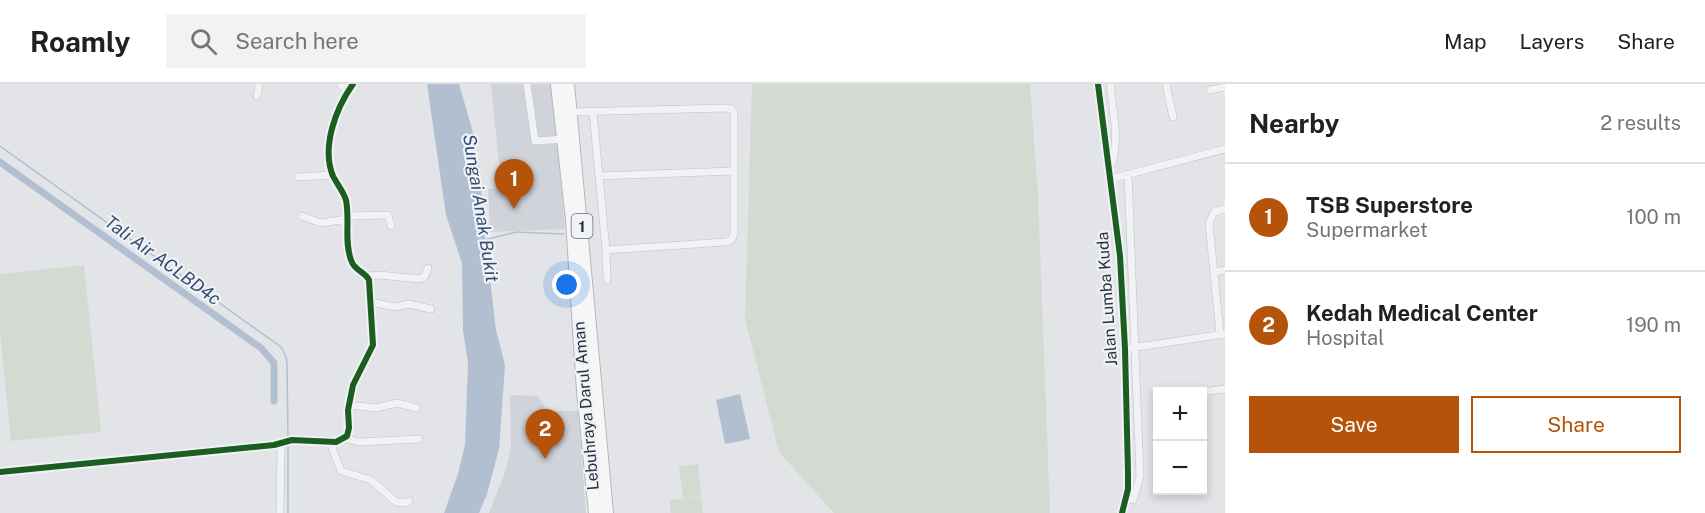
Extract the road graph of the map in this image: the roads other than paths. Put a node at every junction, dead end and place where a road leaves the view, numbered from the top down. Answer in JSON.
{"nodes":[{"id":1,"x":259,"y":84,"type":"edge"},
{"id":2,"x":340,"y":84,"type":"edge"},
{"id":3,"x":527,"y":84,"type":"edge"},
{"id":4,"x":557,"y":84,"type":"edge"},
{"id":5,"x":568,"y":84,"type":"edge"},
{"id":6,"x":1098,"y":84,"type":"edge"},
{"id":7,"x":1110,"y":84,"type":"edge"},
{"id":8,"x":1166,"y":84,"type":"edge"},
{"id":9,"x":351,"y":87,"type":"edge"},
{"id":10,"x":1225,"y":87,"type":"edge"},
{"id":11,"x":1210,"y":90,"type":"dead end"},
{"id":12,"x":257,"y":96,"type":"dead end"},
{"id":13,"x":571,"y":112,"type":"junction"},
{"id":14,"x":592,"y":112,"type":"junction"},
{"id":15,"x":1173,"y":117,"type":"dead end"},
{"id":16,"x":564,"y":139,"type":"junction"},
{"id":17,"x":1225,"y":149,"type":"edge"},
{"id":18,"x":1110,"y":168,"type":"junction"},
{"id":19,"x":733,"y":171,"type":"junction"},
{"id":20,"x":1128,"y":174,"type":"junction"},
{"id":21,"x":333,"y":175,"type":"junction"},
{"id":22,"x":599,"y":176,"type":"junction"},
{"id":23,"x":298,"y":177,"type":"dead end"},
{"id":24,"x":1111,"y":179,"type":"junction"},
{"id":25,"x":1225,"y":209,"type":"edge"},
{"id":26,"x":302,"y":216,"type":"dead end"},
{"id":27,"x":347,"y":217,"type":"junction"},
{"id":28,"x":391,"y":226,"type":"dead end"},
{"id":29,"x":606,"y":250,"type":"junction"},
{"id":30,"x":428,"y":268,"type":"dead end"},
{"id":31,"x":1225,"y":270,"type":"edge"},
{"id":32,"x":1214,"y":272,"type":"junction"},
{"id":33,"x":367,"y":276,"type":"junction"},
{"id":34,"x":607,"y":280,"type":"dead end"},
{"id":35,"x":371,"y":302,"type":"junction"},
{"id":36,"x":431,"y":309,"type":"dead end"},
{"id":37,"x":1222,"y":334,"type":"edge"},
{"id":38,"x":1135,"y":347,"type":"junction"},
{"id":39,"x":1125,"y":349,"type":"junction"},
{"id":40,"x":580,"y":355,"type":"junction"},
{"id":41,"x":592,"y":373,"type":"junction"},
{"id":42,"x":1225,"y":389,"type":"edge"},
{"id":43,"x":583,"y":391,"type":"junction"},
{"id":44,"x":1207,"y":391,"type":"edge"},
{"id":45,"x":349,"y":405,"type":"junction"},
{"id":46,"x":417,"y":408,"type":"dead end"},
{"id":47,"x":344,"y":438,"type":"junction"},
{"id":48,"x":419,"y":439,"type":"dead end"},
{"id":49,"x":330,"y":442,"type":"junction"},
{"id":50,"x":281,"y":443,"type":"junction"},
{"id":51,"x":1128,"y":457,"type":"junction"},
{"id":52,"x":1139,"y":457,"type":"junction"},
{"id":53,"x":0,"y":472,"type":"edge"},
{"id":54,"x":1133,"y":500,"type":"dead end"},
{"id":55,"x":409,"y":501,"type":"dead end"},
{"id":56,"x":280,"y":513,"type":"edge"},
{"id":57,"x":595,"y":513,"type":"edge"},
{"id":58,"x":607,"y":513,"type":"edge"},
{"id":59,"x":1122,"y":513,"type":"edge"}],
"edges":[{"from":1,"to":12,"type":"street"},
{"from":2,"to":9,"type":"street"},
{"from":3,"to":16,"type":"street"},
{"from":4,"to":16,"type":"highway","name":"Lebuhraya Darul Aman","number":"1"},
{"from":5,"to":13,"type":"highway","name":"Lebuhraya Darul Aman","number":"1"},
{"from":6,"to":18,"type":"street","name":"Jalan Lumba Kuda"},
{"from":7,"to":18,"type":"street"},
{"from":8,"to":15,"type":"street"},
{"from":9,"to":21,"type":"street"},
{"from":10,"to":11,"type":"street"},
{"from":13,"to":14,"type":"street"},
{"from":13,"to":41,"type":"highway","name":"Lebuhraya Darul Aman","number":"1"},
{"from":14,"to":19,"type":"street"},
{"from":14,"to":22,"type":"street"},
{"from":16,"to":40,"type":"highway","name":"Lebuhraya Darul Aman","number":"1"},
{"from":17,"to":20,"type":"street"},
{"from":18,"to":24,"type":"street","name":"Jalan Lumba Kuda"},
{"from":19,"to":22,"type":"street"},
{"from":19,"to":29,"type":"street"},
{"from":20,"to":24,"type":"street"},
{"from":20,"to":38,"type":"street"},
{"from":21,"to":23,"type":"street"},
{"from":21,"to":27,"type":"street"},
{"from":22,"to":29,"type":"street"},
{"from":24,"to":39,"type":"street","name":"Jalan Lumba Kuda"},
{"from":25,"to":32,"type":"street"},
{"from":26,"to":27,"type":"street"},
{"from":27,"to":28,"type":"street"},
{"from":27,"to":33,"type":"street"},
{"from":29,"to":34,"type":"street"},
{"from":30,"to":33,"type":"street"},
{"from":31,"to":32,"type":"street"},
{"from":32,"to":37,"type":"street"},
{"from":33,"to":35,"type":"street"},
{"from":35,"to":36,"type":"street"},
{"from":35,"to":45,"type":"street"},
{"from":37,"to":38,"type":"street"},
{"from":38,"to":39,"type":"street"},
{"from":38,"to":52,"type":"street"},
{"from":39,"to":51,"type":"street","name":"Jalan Lumba Kuda"},
{"from":40,"to":41,"type":"highway"},
{"from":40,"to":43,"type":"highway","name":"Lebuhraya Darul Aman","number":"1"},
{"from":41,"to":43,"type":"highway"},
{"from":41,"to":58,"type":"highway","name":"Lebuhraya Darul Aman","number":"1"},
{"from":42,"to":44,"type":"street"},
{"from":43,"to":57,"type":"highway","name":"Lebuhraya Darul Aman","number":"1"},
{"from":45,"to":46,"type":"street"},
{"from":45,"to":47,"type":"street"},
{"from":47,"to":48,"type":"street"},
{"from":47,"to":49,"type":"street"},
{"from":49,"to":50,"type":"street"},
{"from":49,"to":55,"type":"street"},
{"from":50,"to":53,"type":"street"},
{"from":50,"to":56,"type":"street"},
{"from":51,"to":52,"type":"street"},
{"from":51,"to":59,"type":"street","name":"Jalan Lumba Kuda"},
{"from":52,"to":54,"type":"street"}]}
